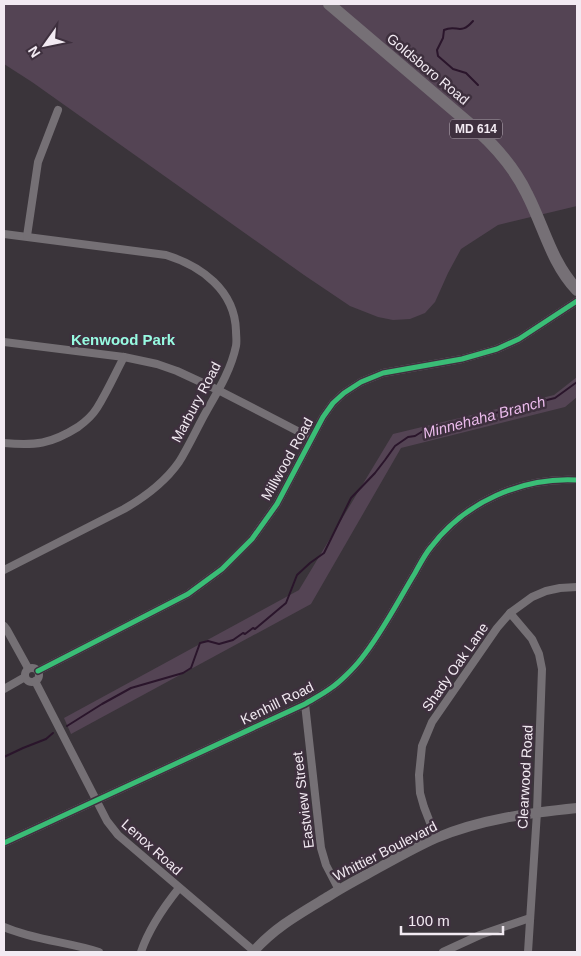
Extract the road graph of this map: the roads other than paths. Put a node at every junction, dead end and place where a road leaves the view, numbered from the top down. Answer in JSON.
{"nodes":[{"id":1,"x":329,"y":4,"type":"edge"},
{"id":2,"x":58,"y":110,"type":"dead end"},
{"id":3,"x":4,"y":234,"type":"edge"},
{"id":4,"x":27,"y":236,"type":"junction"},
{"id":5,"x":577,"y":290,"type":"edge"},
{"id":6,"x":577,"y":301,"type":"edge"},
{"id":7,"x":4,"y":342,"type":"edge"},
{"id":8,"x":124,"y":357,"type":"junction"},
{"id":9,"x":218,"y":390,"type":"junction"},
{"id":10,"x":311,"y":438,"type":"junction"},
{"id":11,"x":4,"y":443,"type":"edge"},
{"id":12,"x":577,"y":480,"type":"edge"},
{"id":13,"x":4,"y":570,"type":"edge"},
{"id":14,"x":577,"y":587,"type":"edge"},
{"id":15,"x":510,"y":613,"type":"junction"},
{"id":16,"x":4,"y":626,"type":"edge"},
{"id":17,"x":28,"y":668,"type":"junction"},
{"id":18,"x":38,"y":671,"type":"junction"},
{"id":19,"x":25,"y":678,"type":"junction"},
{"id":20,"x":35,"y":681,"type":"junction"},
{"id":21,"x":4,"y":688,"type":"edge"},
{"id":22,"x":305,"y":704,"type":"junction"},
{"id":23,"x":96,"y":801,"type":"junction"},
{"id":24,"x":577,"y":808,"type":"edge"},
{"id":25,"x":537,"y":812,"type":"junction"},
{"id":26,"x":436,"y":838,"type":"junction"},
{"id":27,"x":4,"y":843,"type":"edge"},
{"id":28,"x":179,"y":888,"type":"junction"},
{"id":29,"x":339,"y":890,"type":"junction"},
{"id":30,"x":530,"y":918,"type":"junction"},
{"id":31,"x":4,"y":928,"type":"edge"},
{"id":32,"x":99,"y":952,"type":"edge"},
{"id":33,"x":141,"y":952,"type":"edge"},
{"id":34,"x":254,"y":952,"type":"edge"},
{"id":35,"x":444,"y":952,"type":"edge"},
{"id":36,"x":528,"y":952,"type":"edge"}],
"edges":[{"from":1,"to":5,"type":"main road","name":"Goldsboro Road","number":"MD 614"},
{"from":2,"to":4,"type":"street"},
{"from":3,"to":4,"type":"street","name":"Marbury Road"},
{"from":4,"to":9,"type":"street","name":"Marbury Road"},
{"from":6,"to":10,"type":"street","name":"Millwood Road"},
{"from":7,"to":8,"type":"street"},
{"from":8,"to":9,"type":"street"},
{"from":8,"to":11,"type":"street"},
{"from":9,"to":10,"type":"street"},
{"from":9,"to":13,"type":"street","name":"Marbury Road"},
{"from":10,"to":18,"type":"street","name":"Millwood Road"},
{"from":12,"to":22,"type":"street","name":"Kenhill Road"},
{"from":14,"to":15,"type":"street","name":"Shady Oak Lane"},
{"from":15,"to":25,"type":"street","name":"Clearwood Road"},
{"from":15,"to":26,"type":"street","name":"Shady Oak Lane"},
{"from":16,"to":17,"type":"street"},
{"from":17,"to":18,"type":"street"},
{"from":17,"to":19,"type":"street"},
{"from":18,"to":20,"type":"street"},
{"from":19,"to":20,"type":"street"},
{"from":19,"to":21,"type":"street"},
{"from":20,"to":23,"type":"street","name":"Lenox Road"},
{"from":22,"to":23,"type":"street","name":"Kenhill Road"},
{"from":22,"to":29,"type":"street","name":"Eastview Street"},
{"from":23,"to":27,"type":"street","name":"Kenhill Road"},
{"from":23,"to":28,"type":"street","name":"Lenox Road"},
{"from":24,"to":25,"type":"street","name":"Whittier Boulevard"},
{"from":25,"to":26,"type":"street","name":"Whittier Boulevard"},
{"from":25,"to":30,"type":"street","name":"Clearwood Road"},
{"from":26,"to":29,"type":"street","name":"Whittier Boulevard"},
{"from":28,"to":33,"type":"street"},
{"from":28,"to":34,"type":"street","name":"Lenox Road"},
{"from":29,"to":34,"type":"street","name":"Whittier Boulevard"},
{"from":30,"to":35,"type":"street"},
{"from":30,"to":36,"type":"street","name":"Clearwood Road"},
{"from":31,"to":32,"type":"street"}]}
